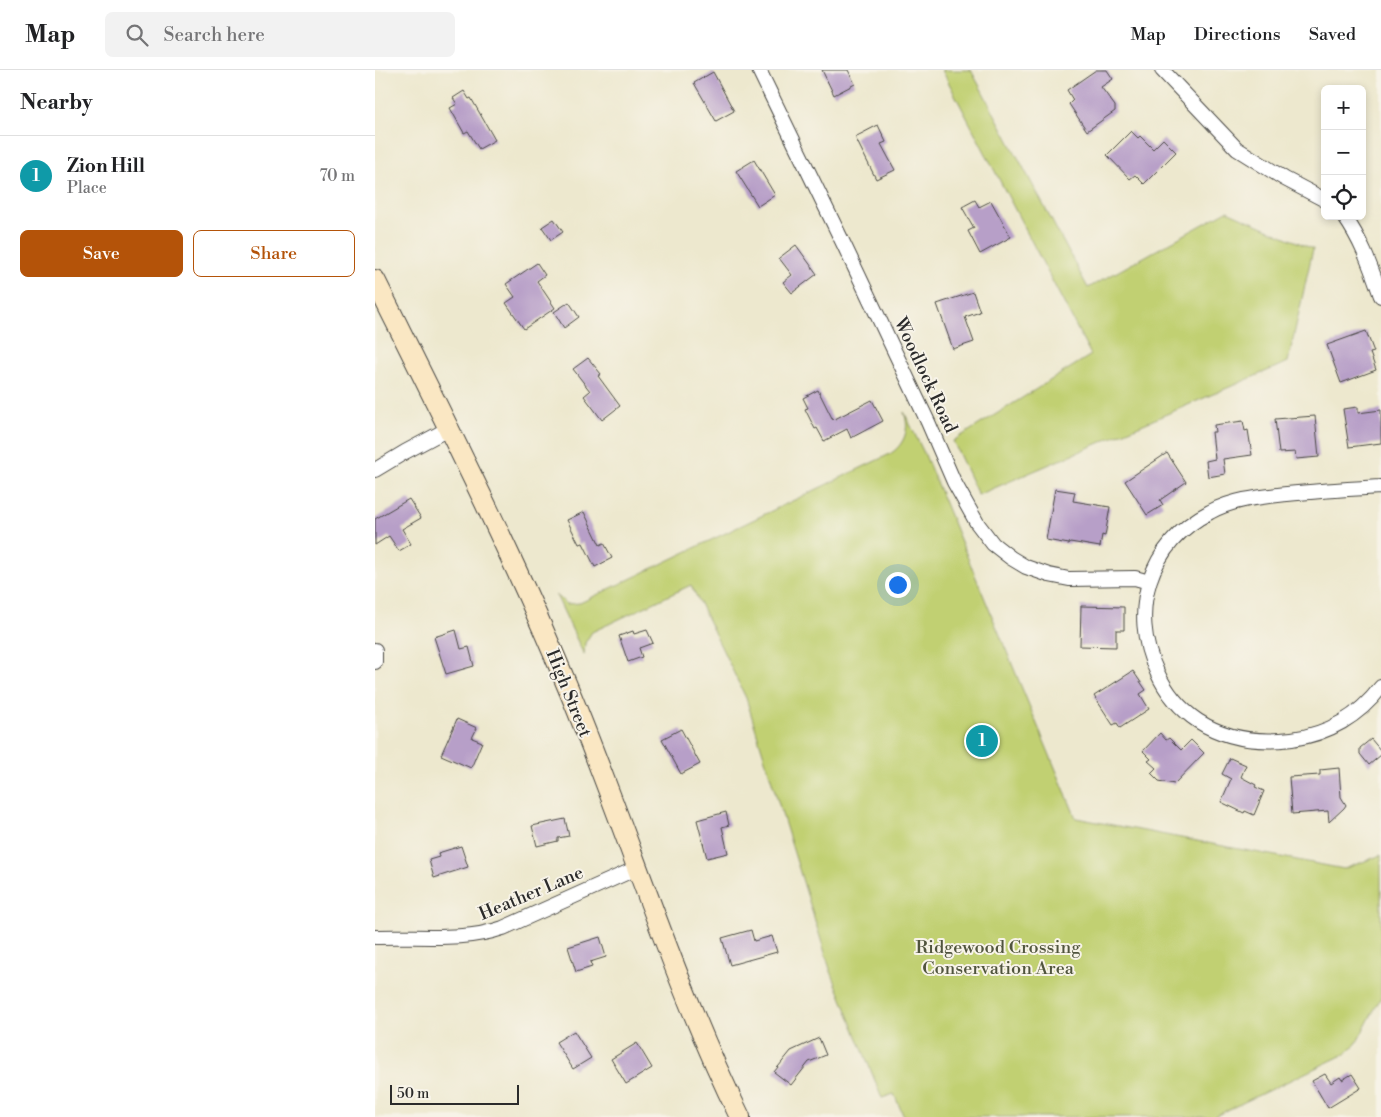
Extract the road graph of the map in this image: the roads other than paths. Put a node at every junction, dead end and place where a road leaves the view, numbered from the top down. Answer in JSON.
{"nodes":[{"id":1,"x":759,"y":70,"type":"edge"},
{"id":2,"x":1162,"y":70,"type":"edge"},
{"id":3,"x":1321,"y":198,"type":"edge"},
{"id":4,"x":1347,"y":220,"type":"edge"},
{"id":5,"x":375,"y":280,"type":"edge"},
{"id":6,"x":1381,"y":296,"type":"edge"},
{"id":7,"x":449,"y":429,"type":"junction"},
{"id":8,"x":375,"y":470,"type":"edge"},
{"id":9,"x":1381,"y":486,"type":"edge"},
{"id":10,"x":1149,"y":582,"type":"junction"},
{"id":11,"x":375,"y":650,"type":"edge"},
{"id":12,"x":375,"y":662,"type":"edge"},
{"id":13,"x":1381,"y":687,"type":"edge"},
{"id":14,"x":637,"y":868,"type":"junction"},
{"id":15,"x":375,"y":937,"type":"edge"},
{"id":16,"x":740,"y":1117,"type":"edge"}],
"edges":[{"from":1,"to":10,"type":"street","name":"Woodlock Road"},
{"from":2,"to":3,"type":"street"},
{"from":4,"to":6,"type":"street"},
{"from":5,"to":7,"type":"main road","name":"High Street"},
{"from":7,"to":8,"type":"street"},
{"from":7,"to":14,"type":"main road","name":"High Street"},
{"from":9,"to":10,"type":"street"},
{"from":10,"to":13,"type":"street"},
{"from":11,"to":12,"type":"street"},
{"from":14,"to":15,"type":"street","name":"Heather Lane"},
{"from":14,"to":16,"type":"main road","name":"High Street"}]}
